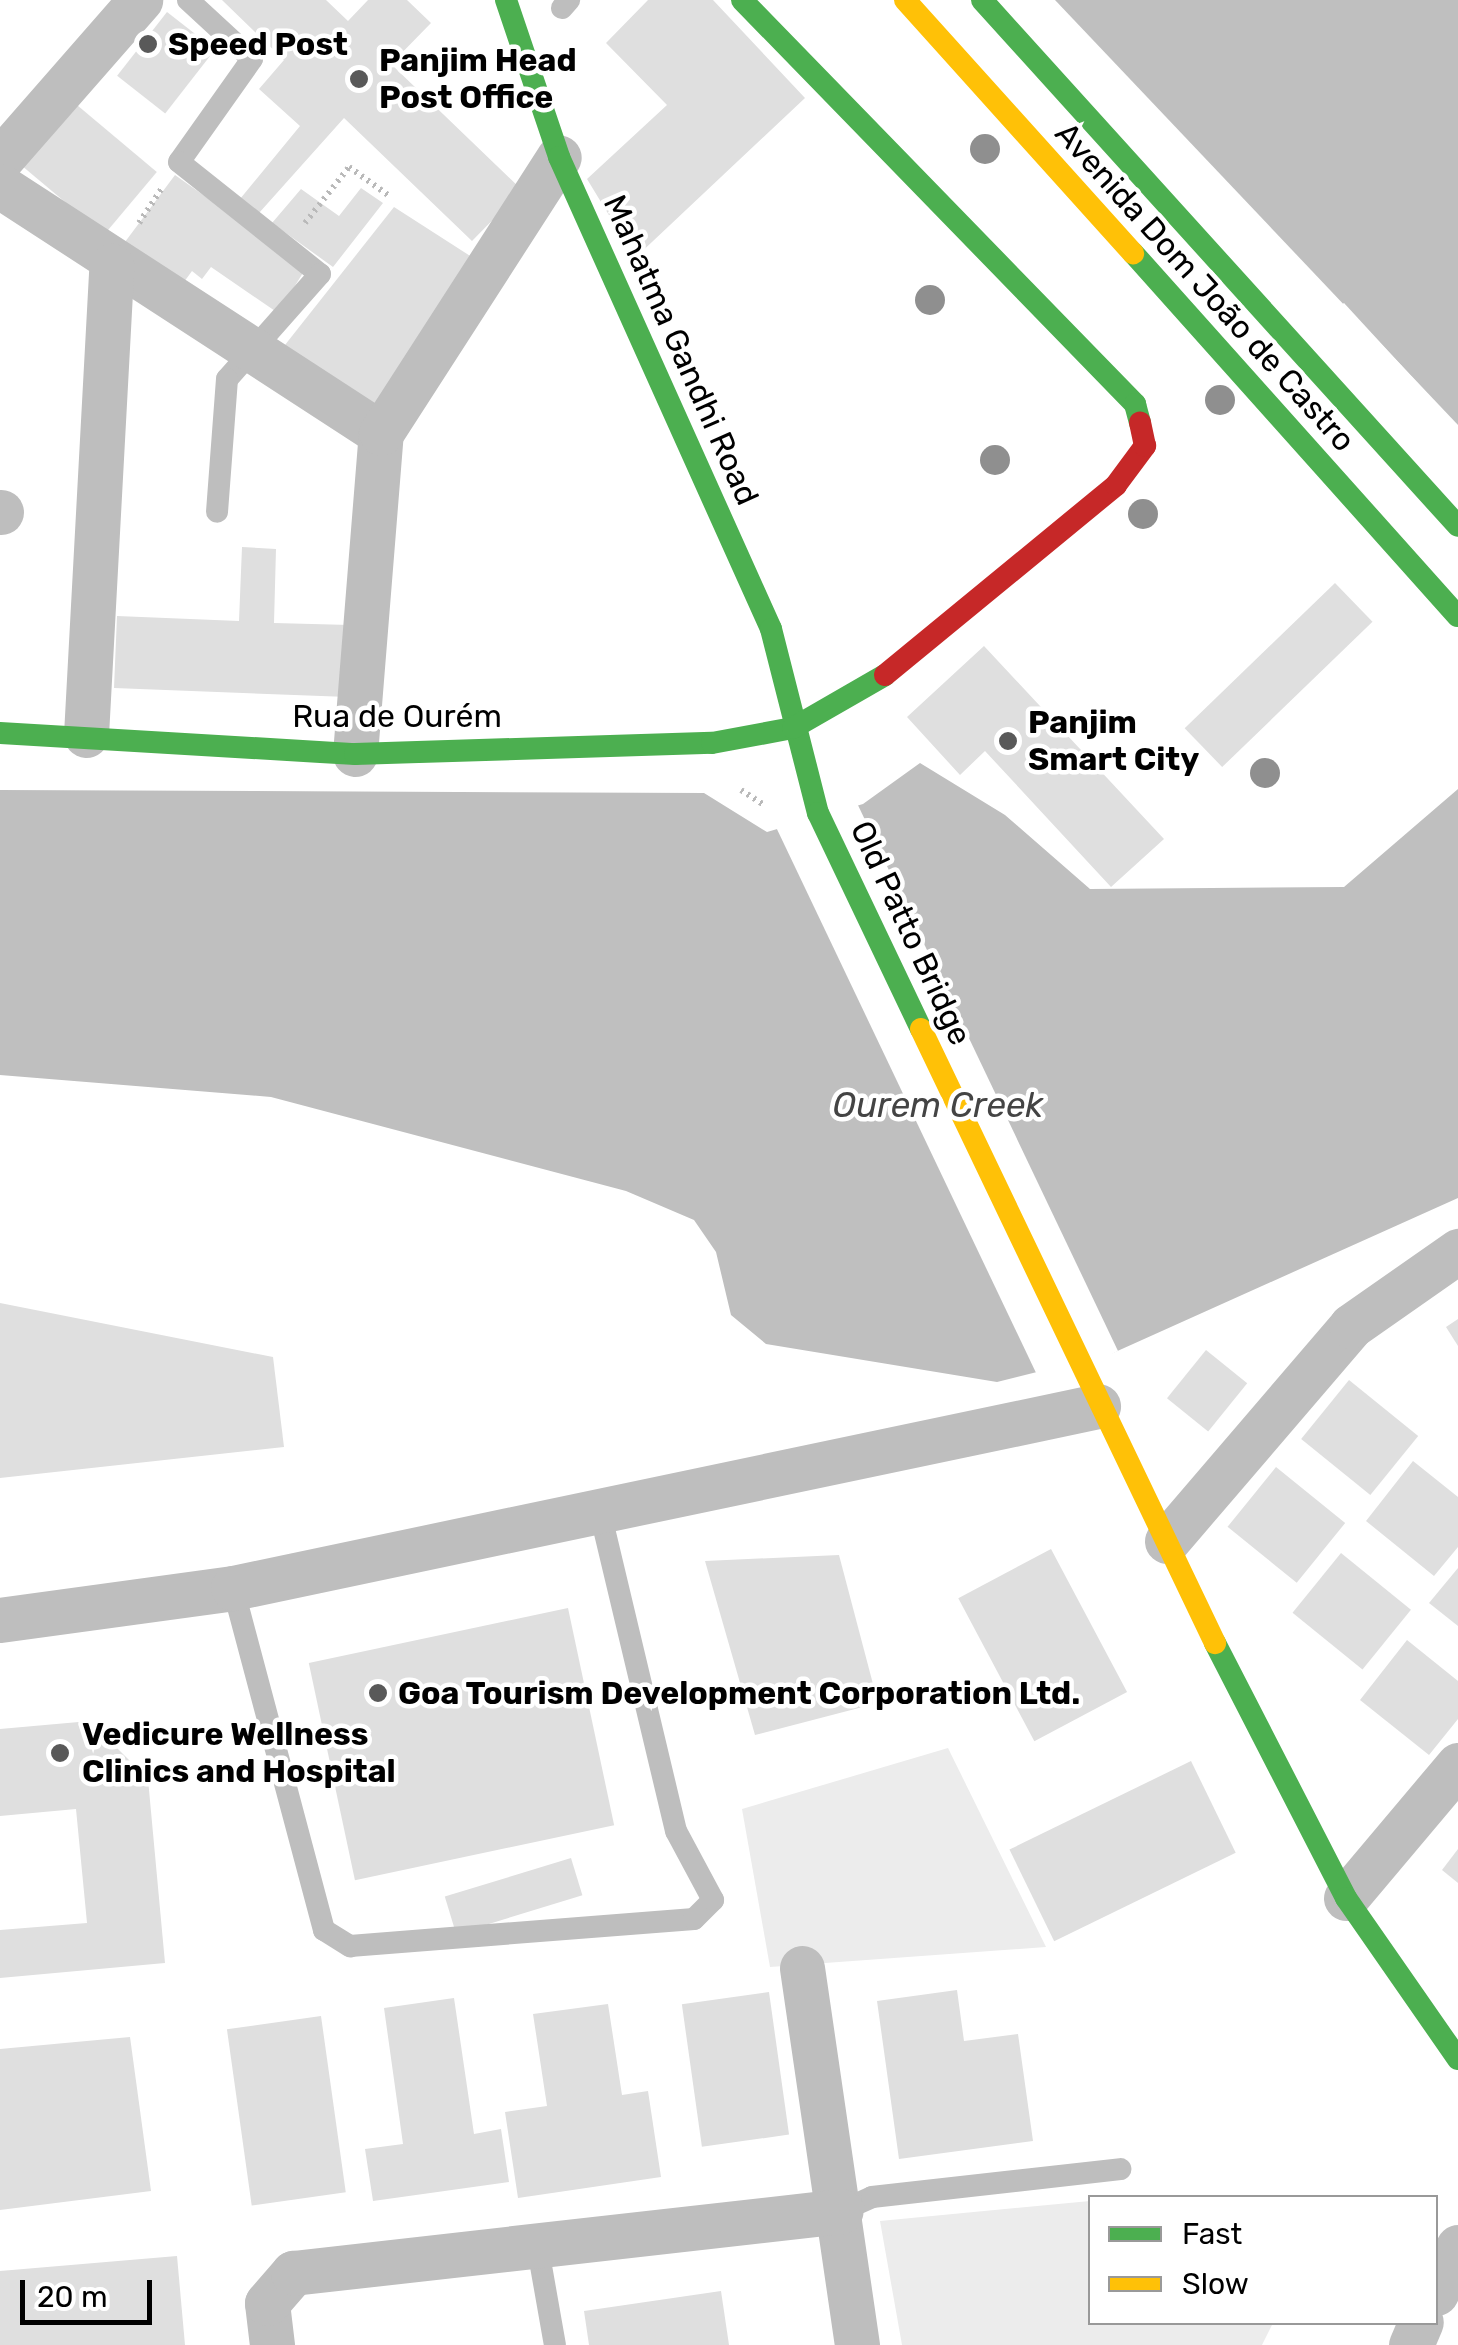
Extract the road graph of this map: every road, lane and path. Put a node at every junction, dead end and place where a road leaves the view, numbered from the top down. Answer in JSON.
{"nodes":[{"id":1,"x":140,"y":0,"type":"edge"},
{"id":2,"x":188,"y":0,"type":"edge"},
{"id":3,"x":506,"y":0,"type":"edge"},
{"id":4,"x":742,"y":0,"type":"edge"},
{"id":5,"x":905,"y":0,"type":"edge"},
{"id":6,"x":982,"y":0,"type":"edge"},
{"id":7,"x":6,"y":141,"type":"edge"},
{"id":8,"x":559,"y":157,"type":"junction"},
{"id":9,"x":179,"y":162,"type":"junction"},
{"id":10,"x":0,"y":186,"type":"edge"},
{"id":11,"x":388,"y":194,"type":"dead end"},
{"id":12,"x":286,"y":247,"type":"junction"},
{"id":13,"x":111,"y":266,"type":"junction"},
{"id":14,"x":248,"y":351,"type":"junction"},
{"id":15,"x":381,"y":432,"type":"junction"},
{"id":16,"x":217,"y":512,"type":"dead end"},
{"id":17,"x":1458,"y":526,"type":"edge"},
{"id":18,"x":1458,"y":616,"type":"edge"},
{"id":19,"x":793,"y":728,"type":"junction"},
{"id":20,"x":0,"y":733,"type":"edge"},
{"id":21,"x":86,"y":735,"type":"junction"},
{"id":22,"x":355,"y":754,"type":"junction"},
{"id":23,"x":1458,"y":1252,"type":"edge"},
{"id":24,"x":1091,"y":1392,"type":"junction"},
{"id":25,"x":600,"y":1512,"type":"junction"},
{"id":26,"x":1166,"y":1541,"type":"junction"},
{"id":27,"x":233,"y":1588,"type":"junction"},
{"id":28,"x":0,"y":1620,"type":"edge"},
{"id":29,"x":1458,"y":1765,"type":"edge"},
{"id":30,"x":1346,"y":1898,"type":"junction"},
{"id":31,"x":802,"y":1968,"type":"dead end"},
{"id":32,"x":1458,"y":2059,"type":"edge"},
{"id":33,"x":1120,"y":2169,"type":"dead end"},
{"id":34,"x":841,"y":2210,"type":"junction"},
{"id":35,"x":1458,"y":2247,"type":"edge"},
{"id":36,"x":538,"y":2249,"type":"junction"},
{"id":37,"x":1438,"y":2290,"type":"edge"},
{"id":38,"x":272,"y":2345,"type":"edge"},
{"id":39,"x":554,"y":2345,"type":"edge"},
{"id":40,"x":857,"y":2345,"type":"edge"}],
"edges":[{"from":1,"to":7,"type":"street"},
{"from":2,"to":9,"type":"lane"},
{"from":3,"to":8,"type":"main road","name":"Mahatma Gandhi Road"},
{"from":4,"to":19,"type":"main road","name":"Rua de Ourém"},
{"from":5,"to":18,"type":"main road","name":"Avenida Dom João de Castro"},
{"from":6,"to":17,"type":"main road","name":"Avenida Dom João de Castro"},
{"from":8,"to":15,"type":"street"},
{"from":8,"to":19,"type":"main road","name":"Mahatma Gandhi Road"},
{"from":9,"to":12,"type":"lane"},
{"from":9,"to":13,"type":"path"},
{"from":10,"to":13,"type":"street"},
{"from":11,"to":12,"type":"path"},
{"from":12,"to":14,"type":"lane"},
{"from":13,"to":14,"type":"street"},
{"from":13,"to":21,"type":"street"},
{"from":14,"to":15,"type":"street"},
{"from":14,"to":16,"type":"lane"},
{"from":15,"to":22,"type":"street"},
{"from":19,"to":22,"type":"main road","name":"Rua de Ourém"},
{"from":19,"to":24,"type":"main road","name":"Old Patto Bridge"},
{"from":20,"to":21,"type":"main road","name":"Rua de Ourém"},
{"from":21,"to":22,"type":"main road","name":"Rua de Ourém"},
{"from":23,"to":26,"type":"street"},
{"from":24,"to":25,"type":"street"},
{"from":24,"to":26,"type":"main road","name":"Old Patto Bridge"},
{"from":25,"to":27,"type":"street"},
{"from":25,"to":27,"type":"lane"},
{"from":26,"to":30,"type":"main road","name":"Old Patto Bridge"},
{"from":27,"to":28,"type":"street"},
{"from":29,"to":30,"type":"street"},
{"from":30,"to":32,"type":"main road","name":"Old Patto Bridge"},
{"from":31,"to":34,"type":"street"},
{"from":33,"to":34,"type":"lane"},
{"from":34,"to":36,"type":"street"},
{"from":34,"to":40,"type":"street"},
{"from":35,"to":37,"type":"street"},
{"from":36,"to":38,"type":"street"},
{"from":36,"to":39,"type":"lane"}]}
